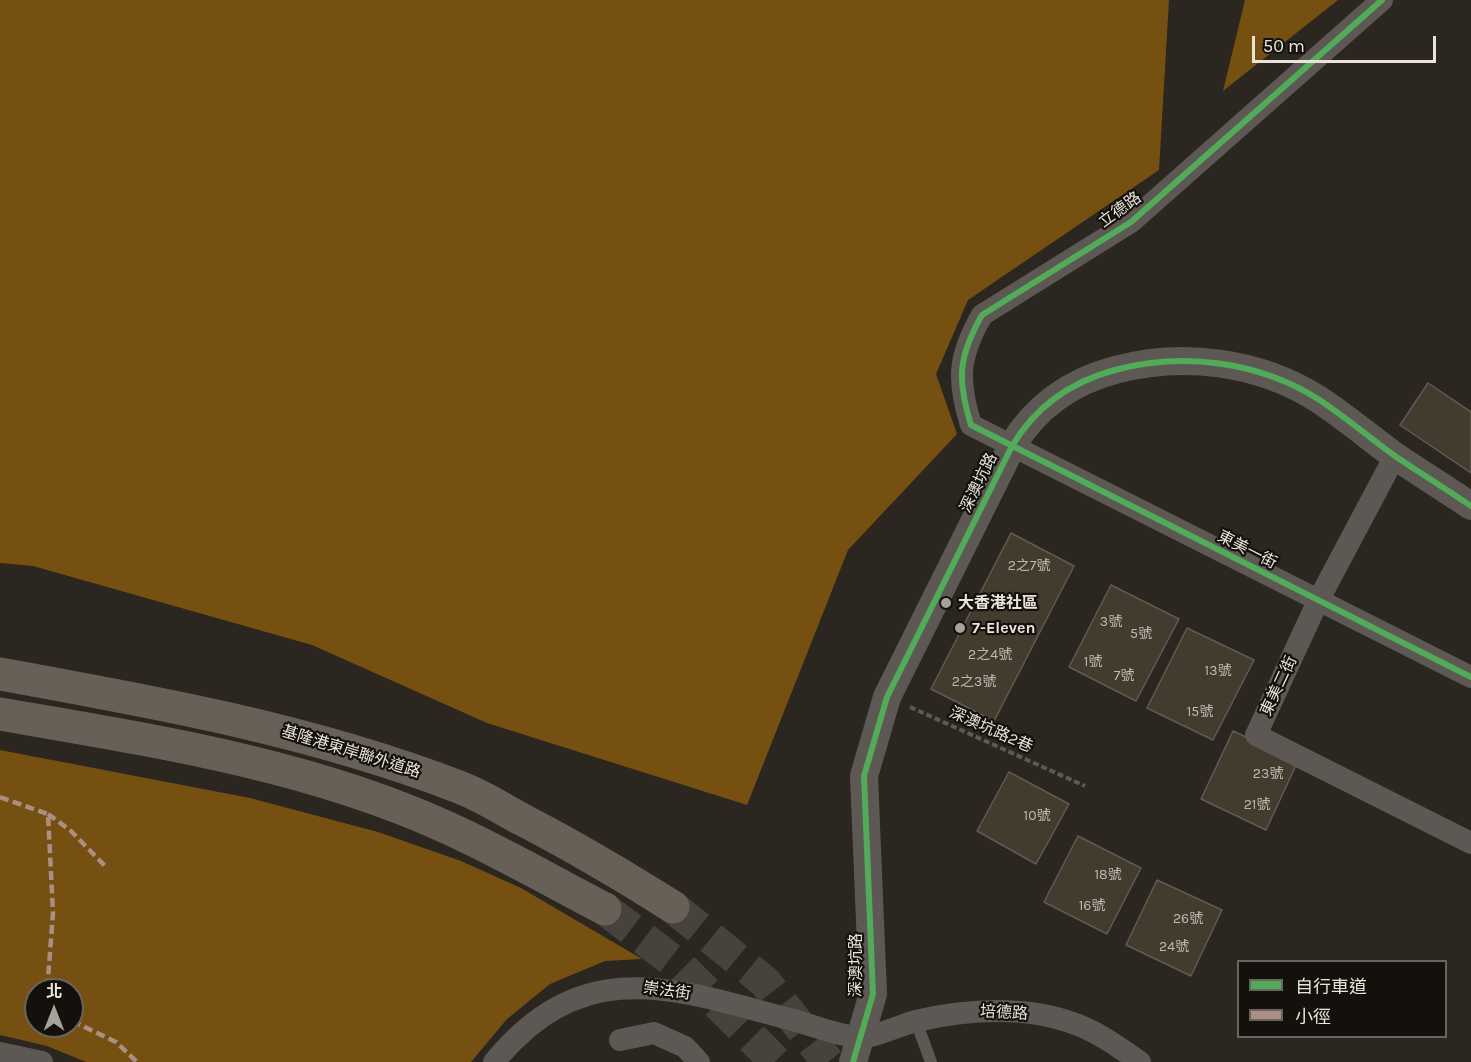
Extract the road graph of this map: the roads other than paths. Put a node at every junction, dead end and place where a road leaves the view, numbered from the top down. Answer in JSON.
{"nodes":[{"id":1,"x":1382,"y":0,"type":"edge"},
{"id":2,"x":1012,"y":446,"type":"junction"},
{"id":3,"x":1395,"y":456,"type":"junction"},
{"id":4,"x":1471,"y":506,"type":"edge"},
{"id":5,"x":1318,"y":601,"type":"junction"},
{"id":6,"x":0,"y":674,"type":"edge"},
{"id":7,"x":1471,"y":677,"type":"edge"},
{"id":8,"x":0,"y":714,"type":"edge"},
{"id":9,"x":1471,"y":843,"type":"edge"},
{"id":10,"x":673,"y":907,"type":"tunnel mouth"},
{"id":11,"x":605,"y":909,"type":"tunnel mouth"},
{"id":12,"x":916,"y":1021,"type":"junction"},
{"id":13,"x":620,"y":1040,"type":"dead end"},
{"id":14,"x":857,"y":1050,"type":"edge"},
{"id":15,"x":0,"y":1053,"type":"edge"},
{"id":16,"x":42,"y":1062,"type":"edge"},
{"id":17,"x":494,"y":1062,"type":"edge"},
{"id":18,"x":699,"y":1062,"type":"edge"},
{"id":19,"x":931,"y":1062,"type":"edge"},
{"id":20,"x":1140,"y":1062,"type":"edge"}],
"edges":[{"from":1,"to":2,"type":"street","name":"立德路"},
{"from":2,"to":3,"type":"street","name":"深澳坑路"},
{"from":2,"to":5,"type":"street","name":"東美一街"},
{"from":2,"to":14,"type":"street","name":"深澳坑路"},
{"from":3,"to":4,"type":"street","name":"深澳坑路"},
{"from":3,"to":5,"type":"street","name":"東美二街"},
{"from":5,"to":7,"type":"street","name":"東美一街"},
{"from":5,"to":9,"type":"street","name":"東美二街"},
{"from":6,"to":10,"type":"highway","name":"基隆港東岸聯外道路"},
{"from":8,"to":11,"type":"highway"},
{"from":12,"to":14,"type":"street","name":"培德路"},
{"from":12,"to":19,"type":"lane"},
{"from":12,"to":20,"type":"street","name":"培德路"},
{"from":13,"to":18,"type":"street"},
{"from":14,"to":17,"type":"street","name":"崇法街"},
{"from":15,"to":16,"type":"street"}]}
